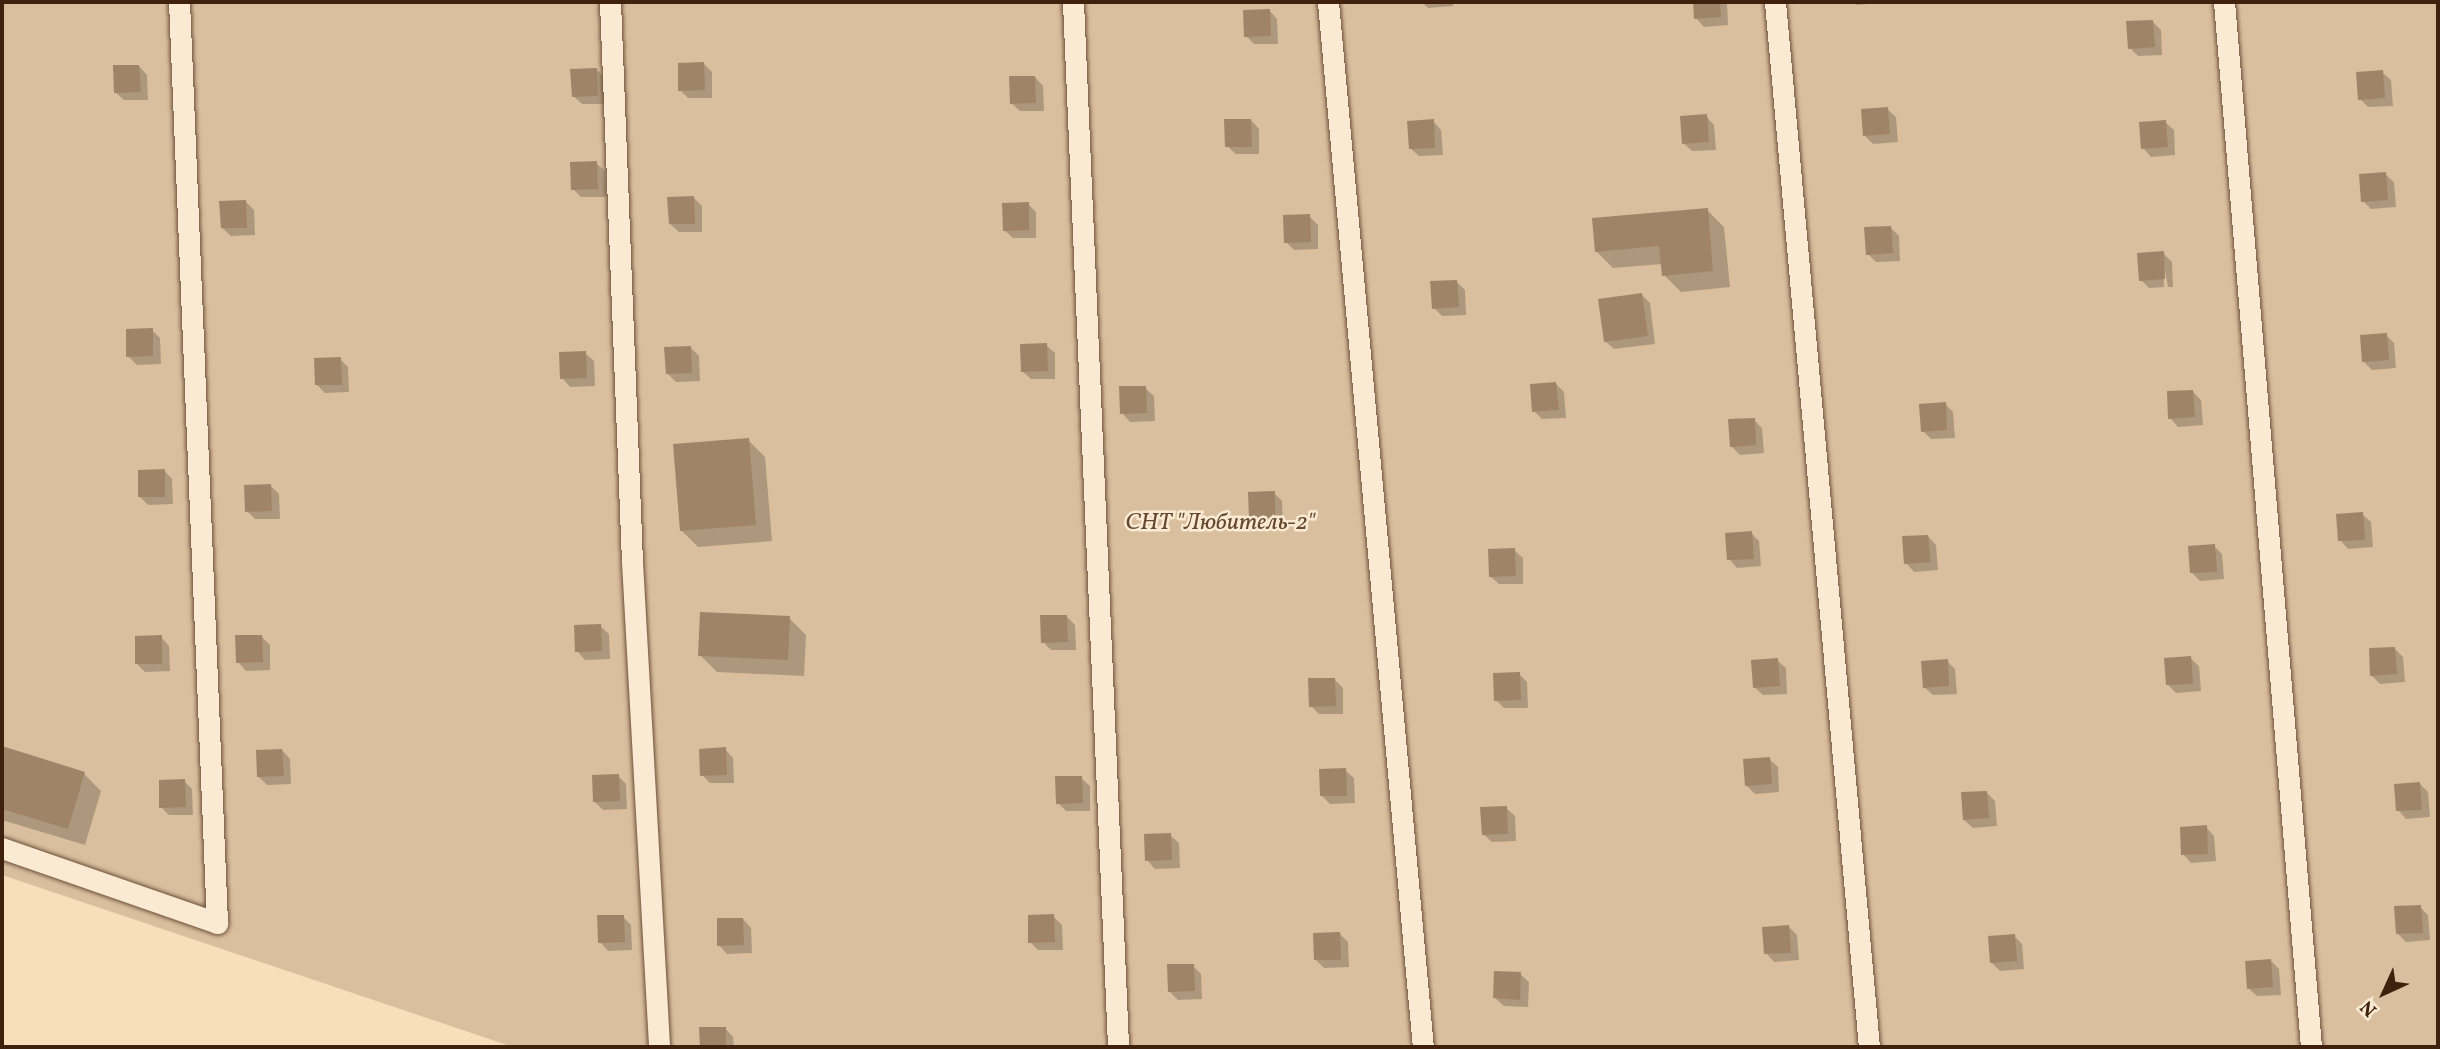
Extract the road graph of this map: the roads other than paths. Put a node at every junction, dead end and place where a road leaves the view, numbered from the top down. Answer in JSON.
{"nodes":[{"id":1,"x":179,"y":2,"type":"edge"},
{"id":2,"x":610,"y":2,"type":"edge"},
{"id":3,"x":1073,"y":2,"type":"edge"},
{"id":4,"x":1328,"y":2,"type":"edge"},
{"id":5,"x":1775,"y":2,"type":"edge"},
{"id":6,"x":2224,"y":2,"type":"edge"},
{"id":7,"x":2,"y":848,"type":"edge"},
{"id":8,"x":659,"y":1047,"type":"edge"},
{"id":9,"x":1118,"y":1047,"type":"edge"},
{"id":10,"x":1423,"y":1047,"type":"edge"},
{"id":11,"x":1869,"y":1047,"type":"edge"},
{"id":12,"x":2311,"y":1047,"type":"edge"}],
"edges":[{"from":1,"to":7,"type":"lane"},
{"from":2,"to":8,"type":"lane"},
{"from":3,"to":9,"type":"lane"},
{"from":4,"to":10,"type":"lane"},
{"from":5,"to":11,"type":"lane"},
{"from":6,"to":12,"type":"lane"}]}
